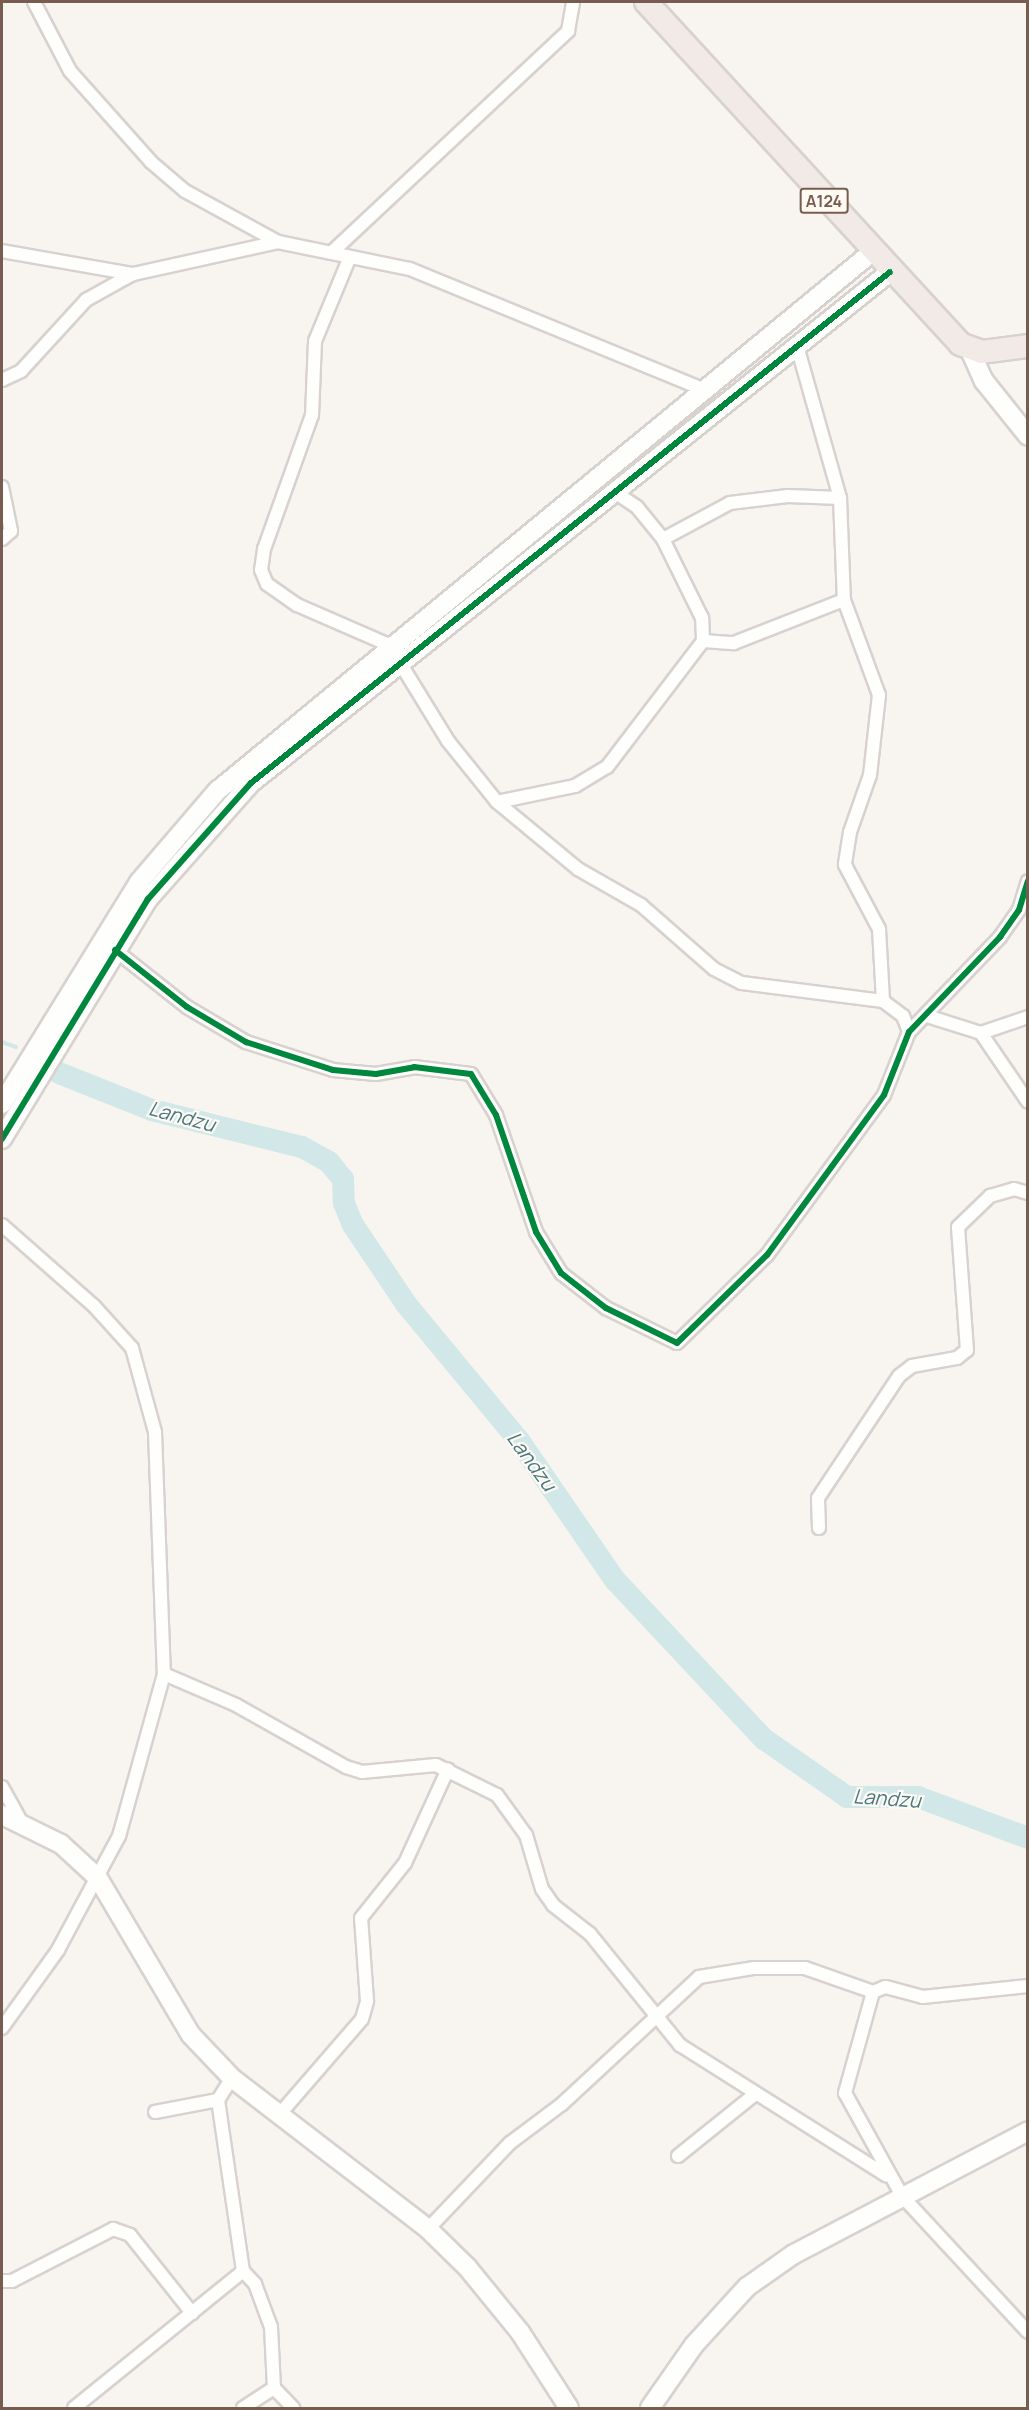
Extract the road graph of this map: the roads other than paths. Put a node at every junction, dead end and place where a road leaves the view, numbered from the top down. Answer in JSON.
{"nodes":[{"id":1,"x":34,"y":2,"type":"edge"},
{"id":2,"x":573,"y":2,"type":"edge"},
{"id":3,"x":646,"y":2,"type":"edge"},
{"id":4,"x":278,"y":242,"type":"junction"},
{"id":5,"x":2,"y":251,"type":"edge"},
{"id":6,"x":331,"y":253,"type":"junction"},
{"id":7,"x":871,"y":253,"type":"junction"},
{"id":8,"x":349,"y":259,"type":"junction"},
{"id":9,"x":890,"y":272,"type":"junction"},
{"id":10,"x":133,"y":274,"type":"junction"},
{"id":11,"x":797,"y":346,"type":"junction"},
{"id":12,"x":1028,"y":346,"type":"edge"},
{"id":13,"x":970,"y":350,"type":"junction"},
{"id":14,"x":2,"y":380,"type":"edge"},
{"id":15,"x":707,"y":391,"type":"junction"},
{"id":16,"x":1028,"y":436,"type":"edge"},
{"id":17,"x":2,"y":487,"type":"edge"},
{"id":18,"x":615,"y":492,"type":"junction"},
{"id":19,"x":840,"y":498,"type":"junction"},
{"id":20,"x":2,"y":539,"type":"edge"},
{"id":21,"x":663,"y":539,"type":"junction"},
{"id":22,"x":843,"y":600,"type":"junction"},
{"id":23,"x":703,"y":641,"type":"junction"},
{"id":24,"x":389,"y":645,"type":"junction"},
{"id":25,"x":400,"y":661,"type":"junction"},
{"id":26,"x":497,"y":802,"type":"junction"},
{"id":27,"x":1028,"y":881,"type":"edge"},
{"id":28,"x":1027,"y":886,"type":"edge"},
{"id":29,"x":115,"y":950,"type":"junction"},
{"id":30,"x":883,"y":1001,"type":"junction"},
{"id":31,"x":927,"y":1016,"type":"junction"},
{"id":32,"x":1028,"y":1017,"type":"edge"},
{"id":33,"x":909,"y":1032,"type":"junction"},
{"id":34,"x":981,"y":1033,"type":"junction"},
{"id":35,"x":1028,"y":1102,"type":"edge"},
{"id":36,"x":2,"y":1104,"type":"edge"},
{"id":37,"x":2,"y":1139,"type":"edge"},
{"id":38,"x":1028,"y":1193,"type":"edge"},
{"id":39,"x":2,"y":1225,"type":"edge"},
{"id":40,"x":819,"y":1528,"type":"dead end"},
{"id":41,"x":164,"y":1674,"type":"junction"},
{"id":42,"x":448,"y":1769,"type":"junction"},
{"id":43,"x":2,"y":1787,"type":"edge"},
{"id":44,"x":2,"y":1815,"type":"edge"},
{"id":45,"x":21,"y":1821,"type":"junction"},
{"id":46,"x":98,"y":1878,"type":"junction"},
{"id":47,"x":1028,"y":1986,"type":"edge"},
{"id":48,"x":873,"y":1992,"type":"junction"},
{"id":49,"x":655,"y":2016,"type":"junction"},
{"id":50,"x":2,"y":2028,"type":"edge"},
{"id":51,"x":232,"y":2078,"type":"junction"},
{"id":52,"x":755,"y":2094,"type":"junction"},
{"id":53,"x":218,"y":2100,"type":"junction"},
{"id":54,"x":155,"y":2112,"type":"dead end"},
{"id":55,"x":278,"y":2116,"type":"junction"},
{"id":56,"x":1028,"y":2131,"type":"edge"},
{"id":57,"x":678,"y":2156,"type":"dead end"},
{"id":58,"x":886,"y":2175,"type":"junction"},
{"id":59,"x":902,"y":2196,"type":"junction"},
{"id":60,"x":428,"y":2229,"type":"junction"},
{"id":61,"x":243,"y":2271,"type":"junction"},
{"id":62,"x":2,"y":2281,"type":"edge"},
{"id":63,"x":192,"y":2313,"type":"junction"},
{"id":64,"x":1028,"y":2332,"type":"edge"},
{"id":65,"x":274,"y":2388,"type":"junction"},
{"id":66,"x":74,"y":2409,"type":"edge"},
{"id":67,"x":243,"y":2409,"type":"edge"},
{"id":68,"x":292,"y":2409,"type":"edge"},
{"id":69,"x":569,"y":2409,"type":"edge"},
{"id":70,"x":650,"y":2409,"type":"edge"}],
"edges":[{"from":1,"to":4,"type":"street"},
{"from":2,"to":6,"type":"street"},
{"from":3,"to":7,"type":"highway","number":"A124"},
{"from":4,"to":6,"type":"street"},
{"from":4,"to":10,"type":"street"},
{"from":5,"to":10,"type":"street"},
{"from":6,"to":8,"type":"street"},
{"from":7,"to":9,"type":"highway","number":"A124"},
{"from":7,"to":15,"type":"street"},
{"from":8,"to":15,"type":"street"},
{"from":8,"to":24,"type":"street"},
{"from":9,"to":11,"type":"street"},
{"from":9,"to":13,"type":"highway","number":"A124"},
{"from":10,"to":14,"type":"street"},
{"from":11,"to":18,"type":"street"},
{"from":11,"to":19,"type":"street"},
{"from":12,"to":13,"type":"highway"},
{"from":13,"to":16,"type":"street"},
{"from":15,"to":24,"type":"street"},
{"from":17,"to":20,"type":"street"},
{"from":18,"to":21,"type":"street"},
{"from":18,"to":25,"type":"street"},
{"from":19,"to":21,"type":"street"},
{"from":19,"to":22,"type":"street"},
{"from":21,"to":23,"type":"street"},
{"from":22,"to":23,"type":"street"},
{"from":22,"to":30,"type":"street"},
{"from":23,"to":26,"type":"street"},
{"from":24,"to":25,"type":"street"},
{"from":24,"to":36,"type":"street"},
{"from":25,"to":26,"type":"street"},
{"from":25,"to":29,"type":"street"},
{"from":26,"to":30,"type":"street"},
{"from":27,"to":28,"type":"street"},
{"from":28,"to":31,"type":"street"},
{"from":29,"to":33,"type":"street"},
{"from":29,"to":37,"type":"street"},
{"from":30,"to":33,"type":"street"},
{"from":31,"to":33,"type":"street"},
{"from":31,"to":34,"type":"street"},
{"from":32,"to":34,"type":"street"},
{"from":34,"to":35,"type":"street"},
{"from":38,"to":40,"type":"street"},
{"from":39,"to":41,"type":"street"},
{"from":41,"to":42,"type":"street"},
{"from":41,"to":46,"type":"street"},
{"from":42,"to":49,"type":"street"},
{"from":42,"to":55,"type":"street"},
{"from":43,"to":45,"type":"street"},
{"from":44,"to":45,"type":"street"},
{"from":45,"to":46,"type":"street"},
{"from":46,"to":50,"type":"street"},
{"from":46,"to":51,"type":"street"},
{"from":47,"to":48,"type":"street"},
{"from":48,"to":49,"type":"street"},
{"from":48,"to":58,"type":"street"},
{"from":49,"to":52,"type":"street"},
{"from":49,"to":60,"type":"street"},
{"from":51,"to":53,"type":"street"},
{"from":51,"to":55,"type":"street"},
{"from":52,"to":57,"type":"street"},
{"from":52,"to":58,"type":"street"},
{"from":53,"to":54,"type":"street"},
{"from":53,"to":61,"type":"street"},
{"from":55,"to":60,"type":"street"},
{"from":56,"to":59,"type":"street"},
{"from":58,"to":59,"type":"street"},
{"from":59,"to":64,"type":"street"},
{"from":59,"to":70,"type":"street"},
{"from":60,"to":69,"type":"street"},
{"from":61,"to":63,"type":"street"},
{"from":61,"to":65,"type":"street"},
{"from":62,"to":63,"type":"street"},
{"from":63,"to":66,"type":"street"},
{"from":65,"to":67,"type":"street"},
{"from":65,"to":68,"type":"street"}]}
